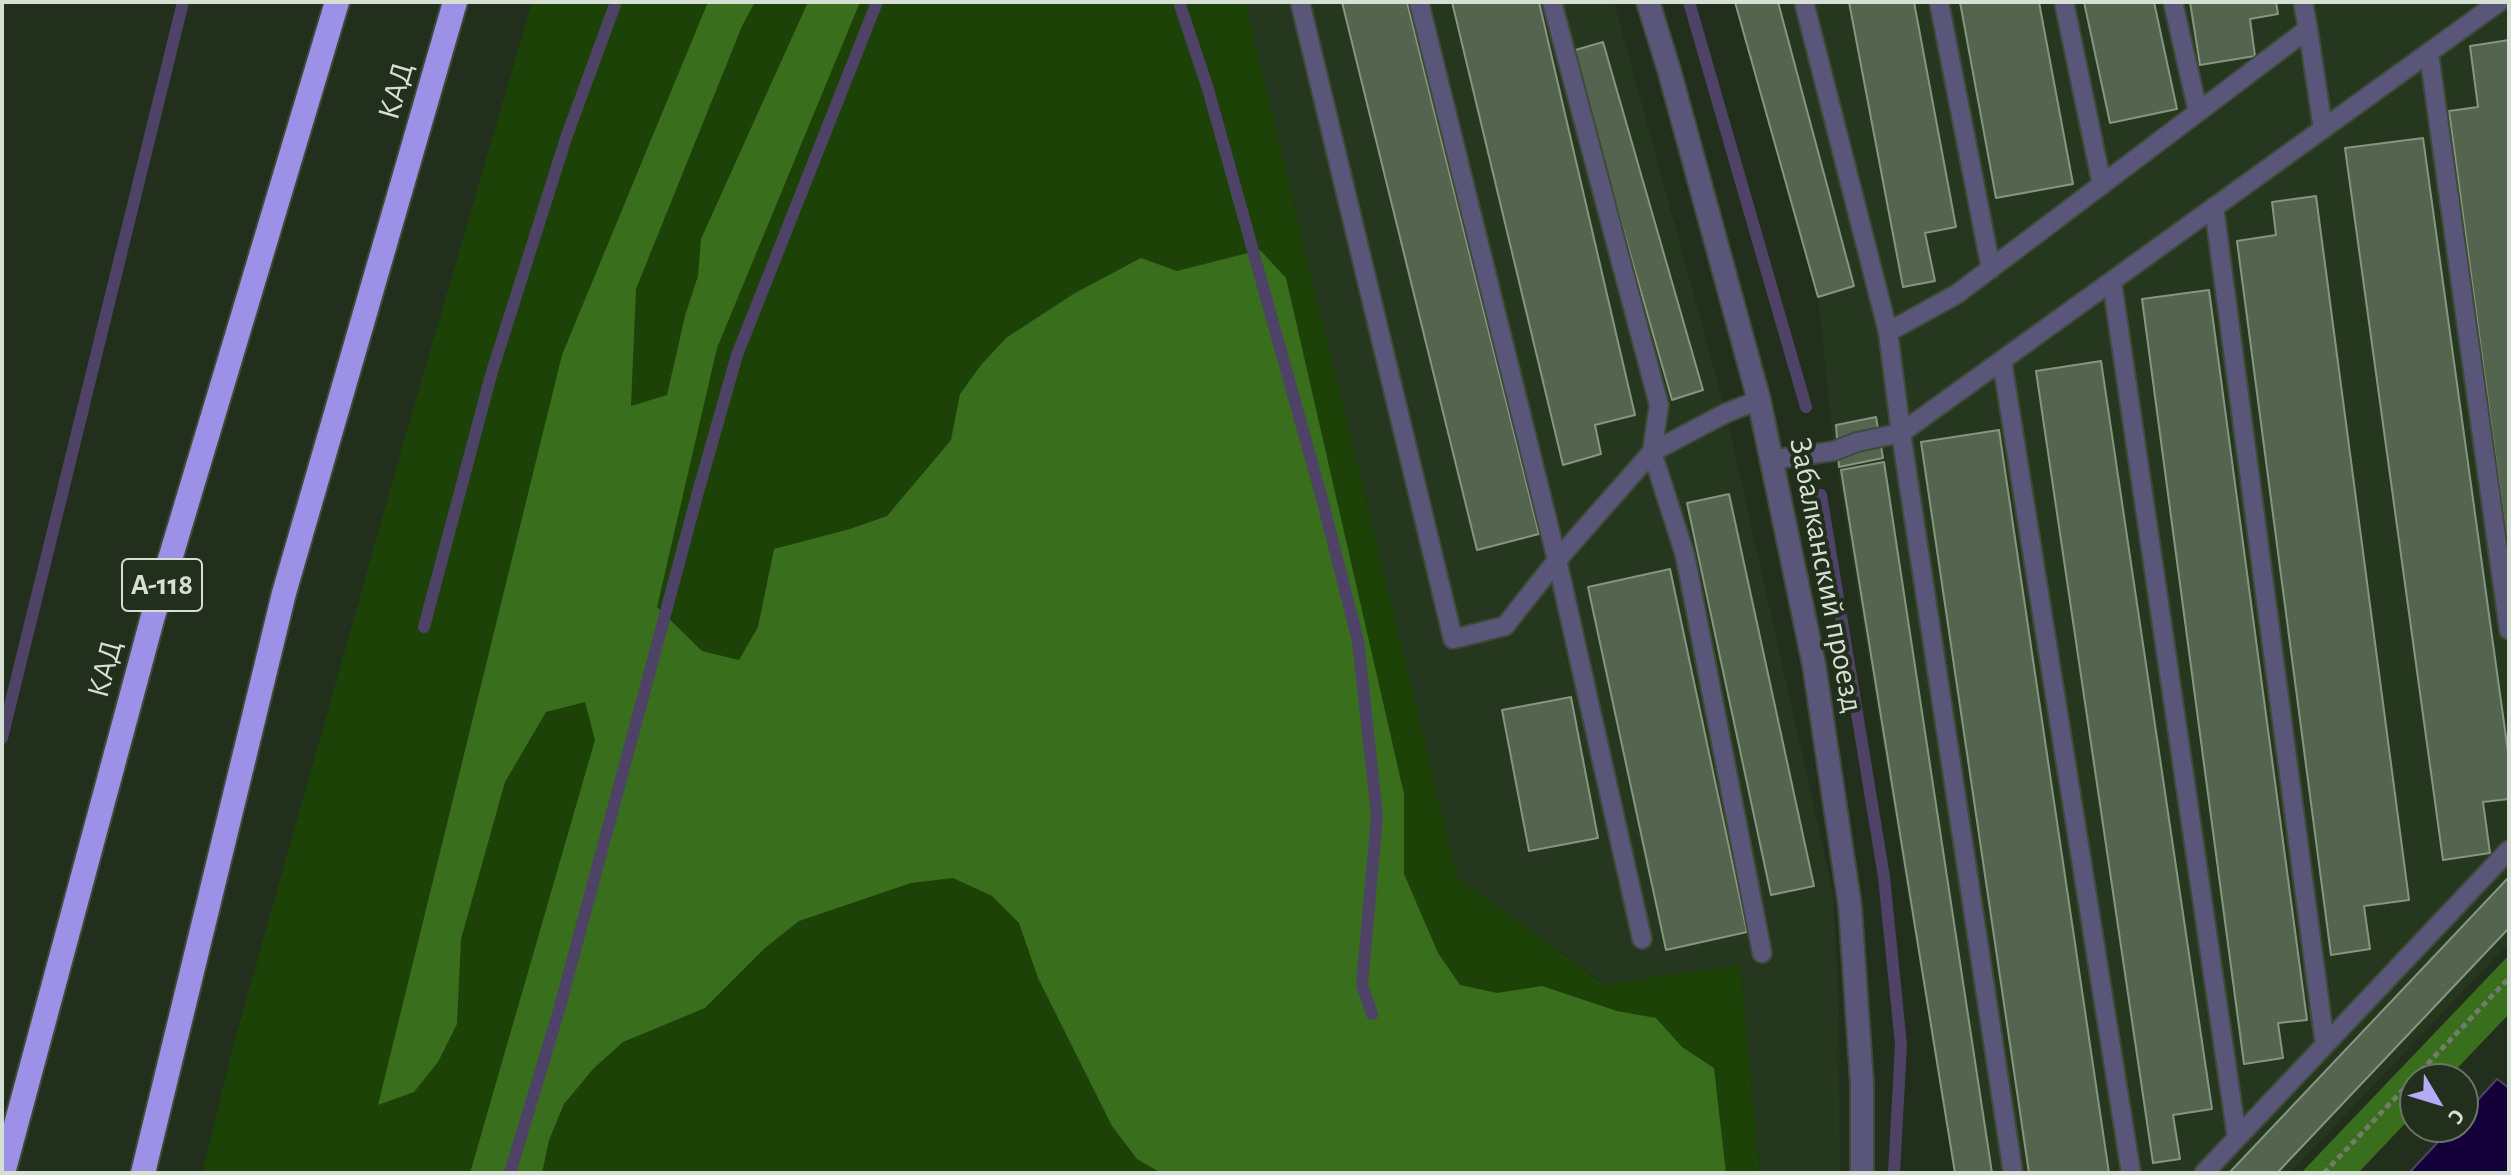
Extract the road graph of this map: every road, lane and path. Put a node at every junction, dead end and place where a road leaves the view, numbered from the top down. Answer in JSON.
{"nodes":[{"id":1,"x":337,"y":2,"type":"edge"},
{"id":2,"x":455,"y":2,"type":"edge"},
{"id":3,"x":1300,"y":2,"type":"edge"},
{"id":4,"x":1419,"y":2,"type":"edge"},
{"id":5,"x":1552,"y":2,"type":"edge"},
{"id":6,"x":1648,"y":2,"type":"edge"},
{"id":7,"x":1804,"y":2,"type":"edge"},
{"id":8,"x":1939,"y":2,"type":"edge"},
{"id":9,"x":2064,"y":2,"type":"edge"},
{"id":10,"x":2173,"y":2,"type":"edge"},
{"id":11,"x":2303,"y":2,"type":"edge"},
{"id":12,"x":2499,"y":2,"type":"edge"},
{"id":13,"x":2308,"y":29,"type":"junction"},
{"id":14,"x":2429,"y":53,"type":"junction"},
{"id":15,"x":2198,"y":112,"type":"junction"},
{"id":16,"x":2323,"y":129,"type":"junction"},
{"id":17,"x":2102,"y":185,"type":"junction"},
{"id":18,"x":2214,"y":207,"type":"junction"},
{"id":19,"x":1991,"y":269,"type":"junction"},
{"id":20,"x":2112,"y":282,"type":"junction"},
{"id":21,"x":1888,"y":332,"type":"junction"},
{"id":22,"x":2002,"y":361,"type":"junction"},
{"id":23,"x":1759,"y":400,"type":"junction"},
{"id":24,"x":1901,"y":433,"type":"junction"},
{"id":25,"x":1652,"y":452,"type":"junction"},
{"id":26,"x":1771,"y":460,"type":"junction"},
{"id":27,"x":1557,"y":560,"type":"junction"},
{"id":28,"x":2509,"y":630,"type":"edge"},
{"id":29,"x":2509,"y":850,"type":"edge"},
{"id":30,"x":1642,"y":939,"type":"dead end"},
{"id":31,"x":1762,"y":953,"type":"dead end"},
{"id":32,"x":2509,"y":978,"type":"edge"},
{"id":33,"x":2325,"y":1045,"type":"junction"},
{"id":34,"x":2237,"y":1138,"type":"junction"},
{"id":35,"x":3,"y":1173,"type":"edge"},
{"id":36,"x":143,"y":1173,"type":"edge"},
{"id":37,"x":1862,"y":1173,"type":"edge"},
{"id":38,"x":2013,"y":1173,"type":"edge"},
{"id":39,"x":2131,"y":1173,"type":"edge"},
{"id":40,"x":2204,"y":1173,"type":"edge"},
{"id":41,"x":2324,"y":1173,"type":"edge"}],
"edges":[{"from":1,"to":35,"type":"highway","name":"КАД","number":"А-118"},
{"from":2,"to":36,"type":"highway","name":"КАД"},
{"from":3,"to":27,"type":"lane"},
{"from":4,"to":27,"type":"lane"},
{"from":5,"to":25,"type":"lane"},
{"from":6,"to":23,"type":"street","name":"Забалканский проезд"},
{"from":7,"to":21,"type":"lane"},
{"from":8,"to":19,"type":"lane"},
{"from":9,"to":17,"type":"lane"},
{"from":10,"to":15,"type":"lane"},
{"from":11,"to":13,"type":"lane"},
{"from":12,"to":14,"type":"lane"},
{"from":13,"to":15,"type":"lane"},
{"from":13,"to":16,"type":"lane"},
{"from":14,"to":16,"type":"lane"},
{"from":14,"to":28,"type":"lane"},
{"from":15,"to":17,"type":"lane"},
{"from":16,"to":18,"type":"lane"},
{"from":17,"to":19,"type":"lane"},
{"from":18,"to":20,"type":"lane"},
{"from":18,"to":33,"type":"lane"},
{"from":19,"to":21,"type":"lane"},
{"from":20,"to":22,"type":"lane"},
{"from":20,"to":34,"type":"lane"},
{"from":21,"to":24,"type":"lane"},
{"from":22,"to":24,"type":"lane"},
{"from":22,"to":39,"type":"lane"},
{"from":23,"to":25,"type":"lane"},
{"from":23,"to":26,"type":"street","name":"Забалканский проезд"},
{"from":24,"to":26,"type":"lane"},
{"from":24,"to":38,"type":"lane"},
{"from":25,"to":27,"type":"lane"},
{"from":25,"to":31,"type":"lane"},
{"from":26,"to":37,"type":"street","name":"Забалканский проезд"},
{"from":27,"to":30,"type":"lane"},
{"from":29,"to":33,"type":"lane"},
{"from":32,"to":41,"type":"path"},
{"from":33,"to":34,"type":"lane"},
{"from":34,"to":40,"type":"lane"}]}
